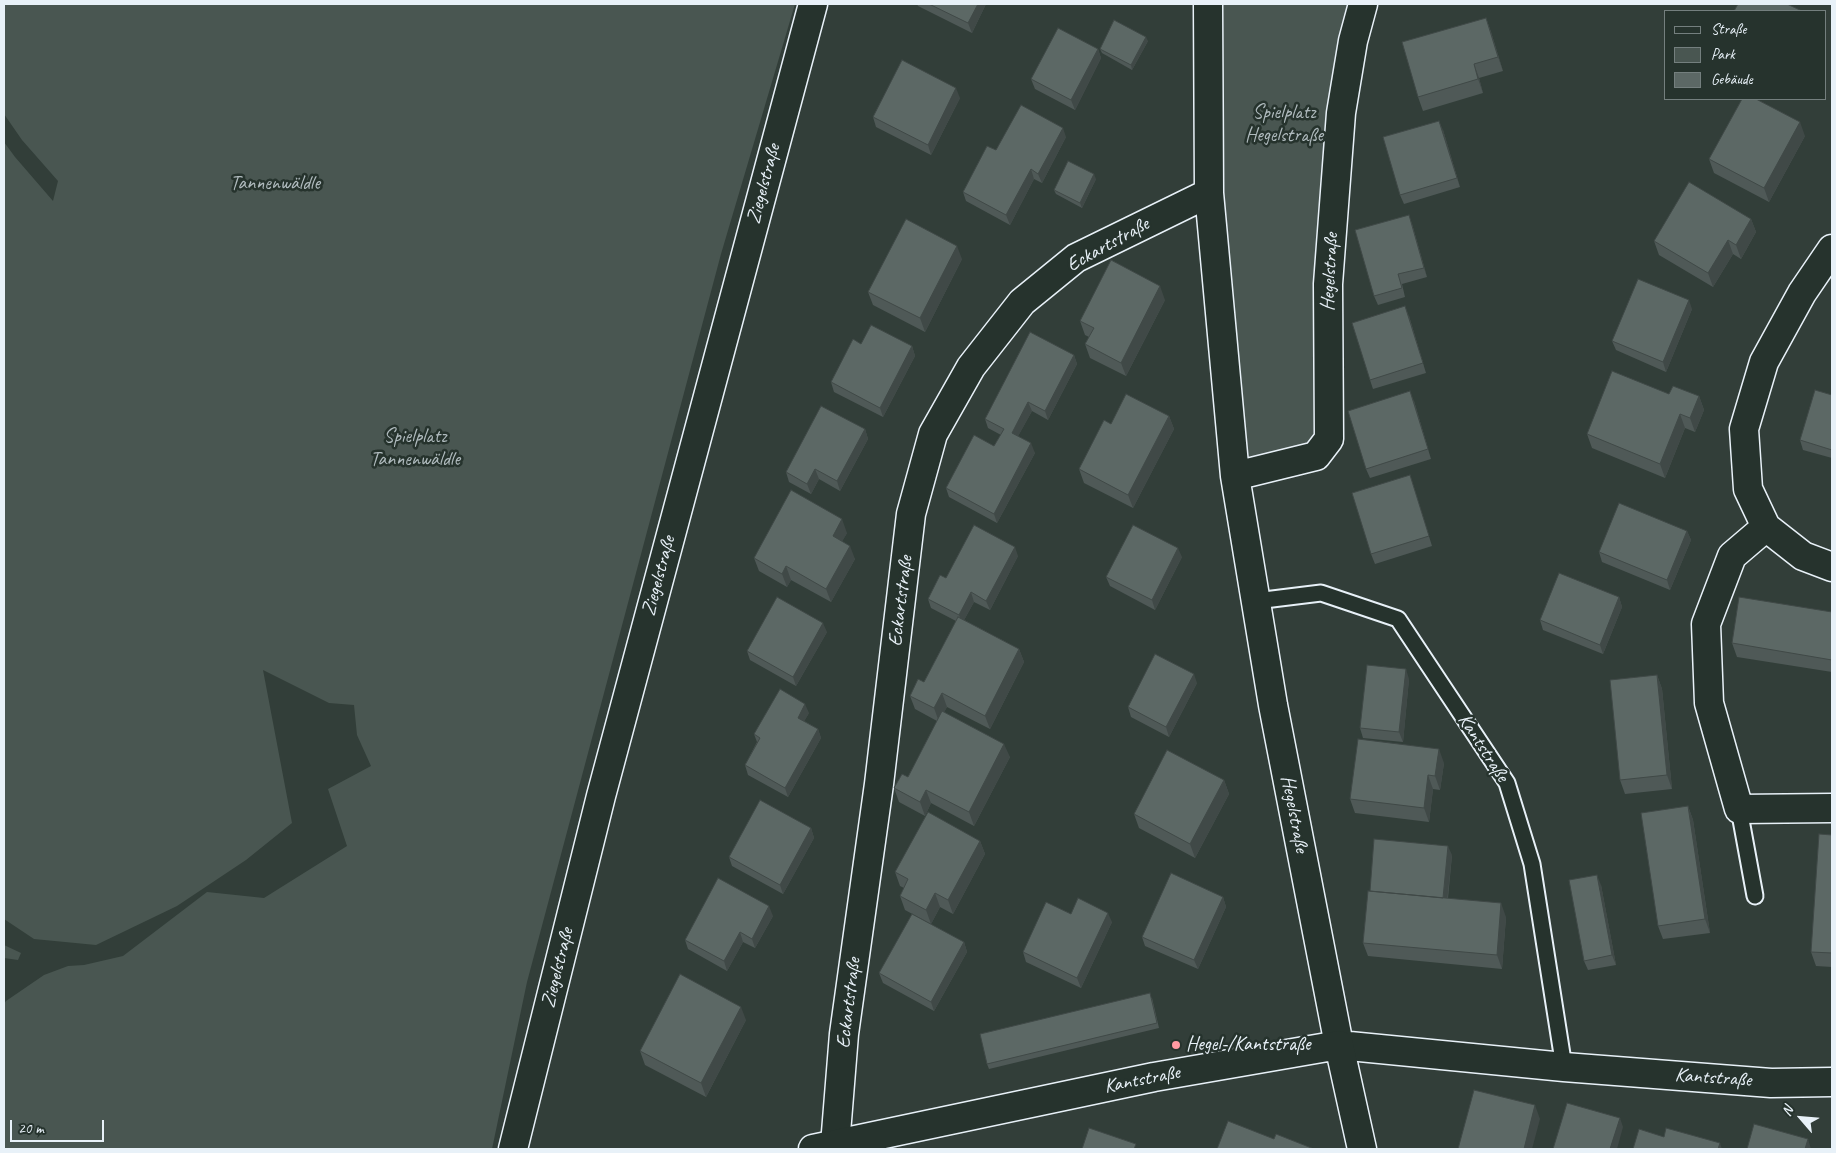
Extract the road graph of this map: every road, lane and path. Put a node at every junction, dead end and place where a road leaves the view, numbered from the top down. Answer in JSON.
{"nodes":[{"id":1,"x":812,"y":4,"type":"edge"},
{"id":2,"x":1208,"y":4,"type":"edge"},
{"id":3,"x":1363,"y":4,"type":"edge"},
{"id":4,"x":1209,"y":193,"type":"junction"},
{"id":5,"x":1832,"y":249,"type":"edge"},
{"id":6,"x":1235,"y":476,"type":"junction"},
{"id":7,"x":1766,"y":527,"type":"junction"},
{"id":8,"x":1832,"y":567,"type":"edge"},
{"id":9,"x":1256,"y":601,"type":"junction"},
{"id":10,"x":1832,"y":808,"type":"edge"},
{"id":11,"x":1739,"y":809,"type":"junction"},
{"id":12,"x":1755,"y":896,"type":"dead end"},
{"id":13,"x":1339,"y":1046,"type":"junction"},
{"id":14,"x":1564,"y":1067,"type":"junction"},
{"id":15,"x":1832,"y":1082,"type":"edge"},
{"id":16,"x":824,"y":1147,"type":"edge"},
{"id":17,"x":513,"y":1149,"type":"edge"},
{"id":18,"x":1362,"y":1149,"type":"edge"}],
"edges":[{"from":1,"to":17,"type":"street","name":"Ziegelstraße"},
{"from":2,"to":4,"type":"street","name":"Hegelstraße"},
{"from":3,"to":6,"type":"street","name":"Hegelstraße"},
{"from":4,"to":6,"type":"street","name":"Hegelstraße"},
{"from":4,"to":16,"type":"street","name":"Eckartstraße"},
{"from":5,"to":7,"type":"street"},
{"from":6,"to":9,"type":"street","name":"Hegelstraße"},
{"from":7,"to":8,"type":"street"},
{"from":7,"to":11,"type":"street"},
{"from":9,"to":13,"type":"street","name":"Hegelstraße"},
{"from":9,"to":14,"type":"lane","name":"Kantstraße"},
{"from":10,"to":11,"type":"street"},
{"from":11,"to":12,"type":"lane"},
{"from":13,"to":14,"type":"street","name":"Kantstraße"},
{"from":13,"to":16,"type":"street","name":"Kantstraße"},
{"from":13,"to":18,"type":"street","name":"Hegelstraße"},
{"from":14,"to":15,"type":"street","name":"Kantstraße"}]}
